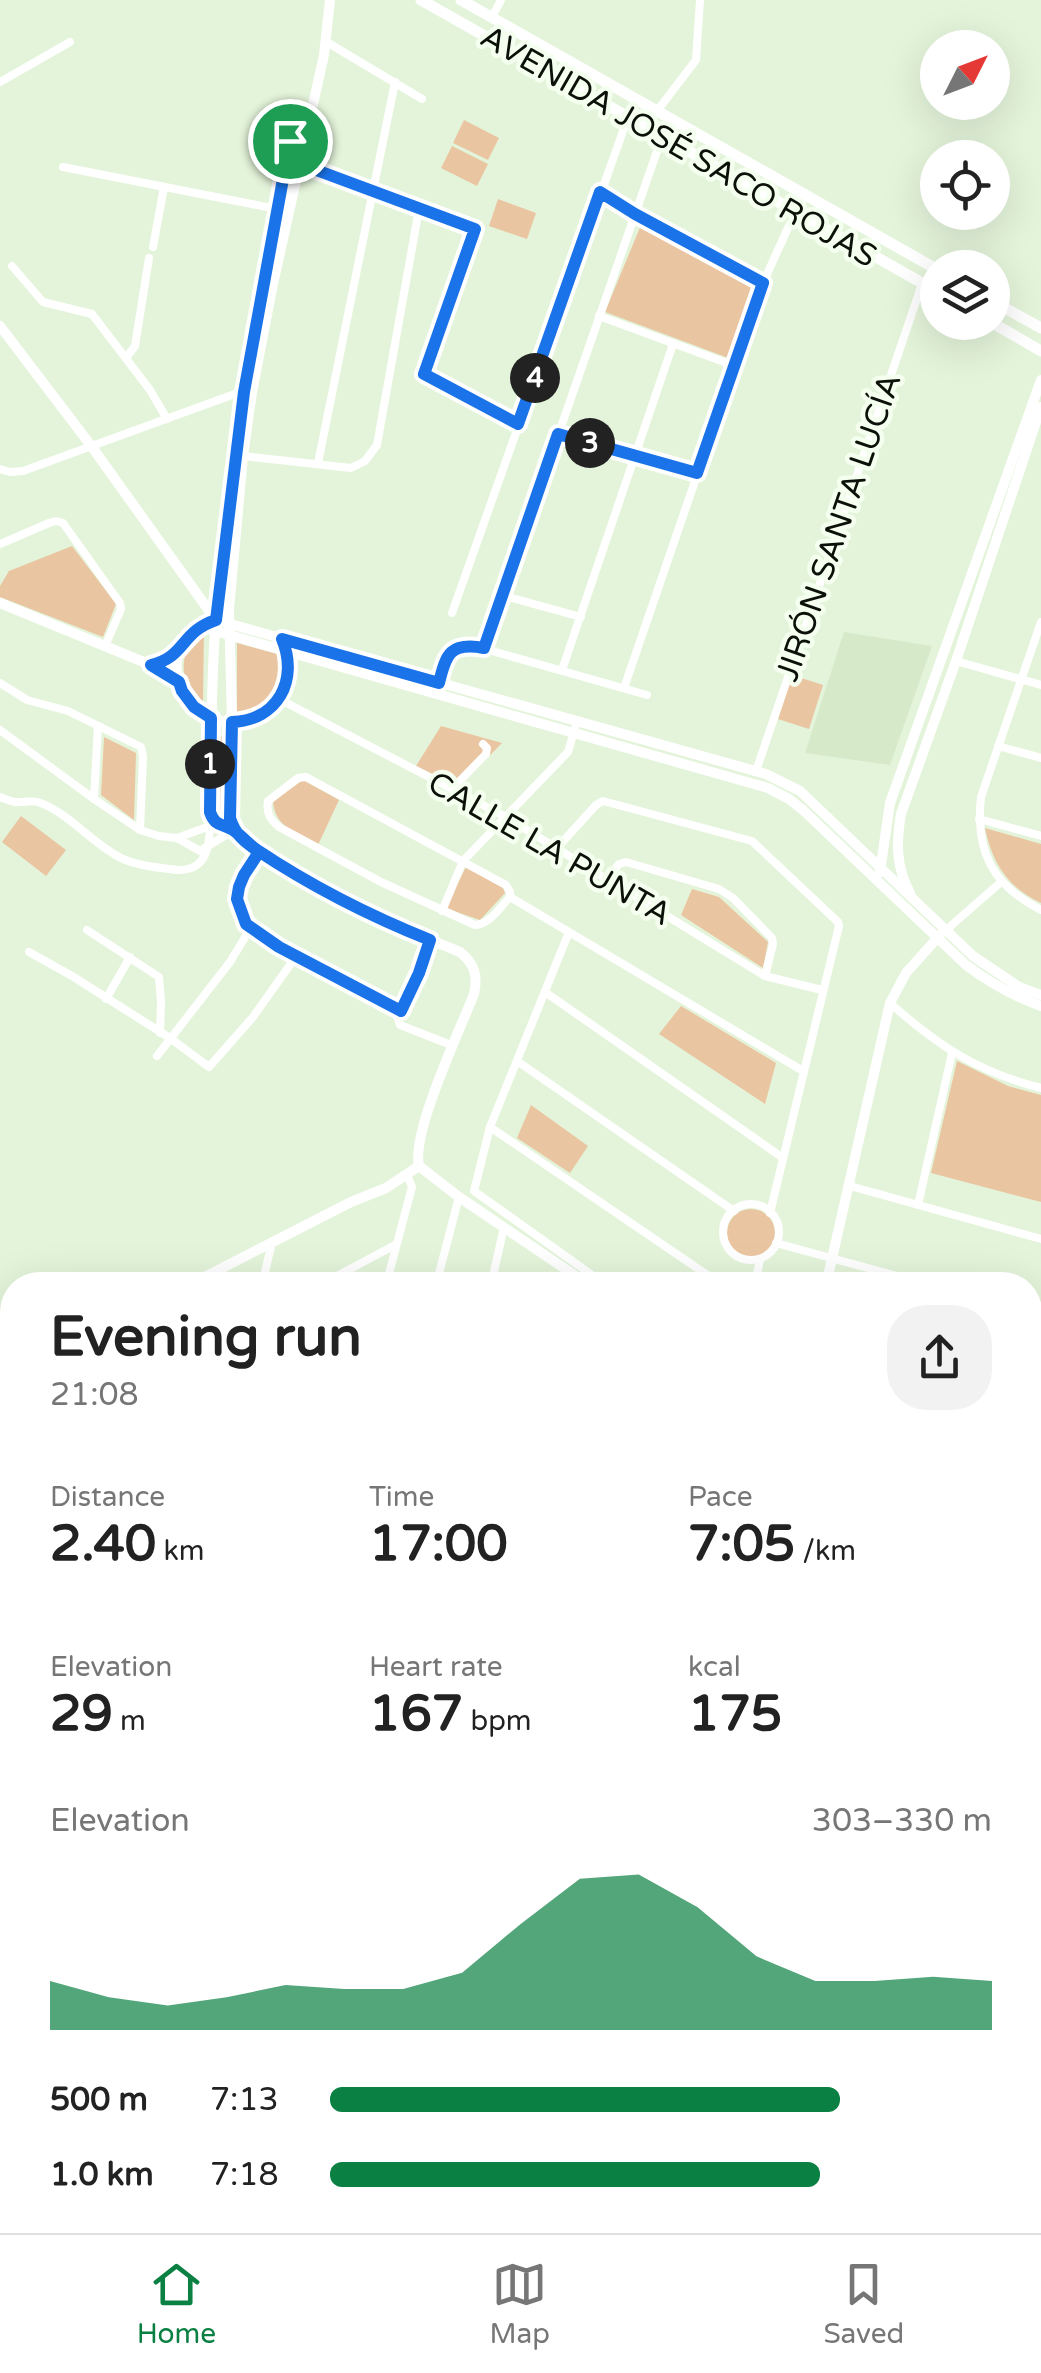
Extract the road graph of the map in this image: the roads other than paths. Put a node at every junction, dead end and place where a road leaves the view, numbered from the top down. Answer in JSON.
{"nodes":[{"id":1,"x":330,"y":0,"type":"edge"},
{"id":2,"x":422,"y":0,"type":"edge"},
{"id":3,"x":462,"y":0,"type":"edge"},
{"id":4,"x":501,"y":0,"type":"edge"},
{"id":5,"x":700,"y":0,"type":"edge"},
{"id":6,"x":492,"y":17,"type":"junction"},
{"id":7,"x":325,"y":41,"type":"junction"},
{"id":8,"x":70,"y":42,"type":"dead end"},
{"id":9,"x":0,"y":82,"type":"edge"},
{"id":10,"x":394,"y":82,"type":"junction"},
{"id":11,"x":422,"y":98,"type":"dead end"},
{"id":12,"x":657,"y":111,"type":"junction"},
{"id":13,"x":628,"y":117,"type":"junction"},
{"id":14,"x":309,"y":126,"type":"junction"},
{"id":15,"x":662,"y":136,"type":"junction"},
{"id":16,"x":300,"y":164,"type":"junction"},
{"id":17,"x":63,"y":167,"type":"dead end"},
{"id":18,"x":164,"y":187,"type":"junction"},
{"id":19,"x":372,"y":191,"type":"junction"},
{"id":20,"x":600,"y":192,"type":"junction"},
{"id":21,"x":806,"y":195,"type":"junction"},
{"id":22,"x":277,"y":209,"type":"junction"},
{"id":23,"x":419,"y":209,"type":"junction"},
{"id":24,"x":796,"y":212,"type":"junction"},
{"id":25,"x":635,"y":214,"type":"junction"},
{"id":26,"x":152,"y":248,"type":"dead end"},
{"id":27,"x":148,"y":258,"type":"dead end"},
{"id":28,"x":920,"y":260,"type":"edge"},
{"id":29,"x":12,"y":266,"type":"dead end"},
{"id":30,"x":763,"y":283,"type":"junction"},
{"id":31,"x":920,"y":283,"type":"edge"},
{"id":32,"x":920,"y":290,"type":"edge"},
{"id":33,"x":1010,"y":311,"type":"edge"},
{"id":34,"x":599,"y":316,"type":"junction"},
{"id":35,"x":0,"y":326,"type":"edge"},
{"id":36,"x":1041,"y":328,"type":"edge"},
{"id":37,"x":1010,"y":333,"type":"edge"},
{"id":38,"x":673,"y":344,"type":"junction"},
{"id":39,"x":1041,"y":351,"type":"edge"},
{"id":40,"x":126,"y":358,"type":"junction"},
{"id":41,"x":735,"y":366,"type":"junction"},
{"id":42,"x":1041,"y":380,"type":"edge"},
{"id":43,"x":248,"y":392,"type":"junction"},
{"id":44,"x":1041,"y":407,"type":"edge"},
{"id":45,"x":167,"y":420,"type":"junction"},
{"id":46,"x":518,"y":424,"type":"junction"},
{"id":47,"x":558,"y":434,"type":"junction"},
{"id":48,"x":1036,"y":440,"type":"edge"},
{"id":49,"x":92,"y":447,"type":"junction"},
{"id":50,"x":635,"y":455,"type":"junction"},
{"id":51,"x":243,"y":456,"type":"junction"},
{"id":52,"x":318,"y":464,"type":"junction"},
{"id":53,"x":2,"y":470,"type":"edge"},
{"id":54,"x":697,"y":473,"type":"junction"},
{"id":55,"x":0,"y":544,"type":"edge"},
{"id":56,"x":220,"y":580,"type":"junction"},
{"id":57,"x":192,"y":586,"type":"junction"},
{"id":58,"x":501,"y":595,"type":"junction"},
{"id":59,"x":0,"y":603,"type":"edge"},
{"id":60,"x":452,"y":613,"type":"dead end"},
{"id":61,"x":581,"y":616,"type":"junction"},
{"id":62,"x":1041,"y":622,"type":"edge"},
{"id":63,"x":215,"y":625,"type":"junction"},
{"id":64,"x":230,"y":630,"type":"junction"},
{"id":65,"x":282,"y":639,"type":"junction"},
{"id":66,"x":104,"y":646,"type":"junction"},
{"id":67,"x":484,"y":648,"type":"junction"},
{"id":68,"x":286,"y":652,"type":"junction"},
{"id":69,"x":178,"y":653,"type":"junction"},
{"id":70,"x":956,"y":661,"type":"junction"},
{"id":71,"x":151,"y":665,"type":"junction"},
{"id":72,"x":562,"y":670,"type":"junction"},
{"id":73,"x":1022,"y":679,"type":"junction"},
{"id":74,"x":179,"y":682,"type":"junction"},
{"id":75,"x":0,"y":683,"type":"edge"},
{"id":76,"x":439,"y":683,"type":"junction"},
{"id":77,"x":1041,"y":685,"type":"edge"},
{"id":78,"x":624,"y":688,"type":"junction"},
{"id":79,"x":647,"y":694,"type":"dead end"},
{"id":80,"x":279,"y":698,"type":"junction"},
{"id":81,"x":211,"y":718,"type":"junction"},
{"id":82,"x":232,"y":722,"type":"junction"},
{"id":83,"x":98,"y":726,"type":"junction"},
{"id":84,"x":575,"y":727,"type":"junction"},
{"id":85,"x":0,"y":730,"type":"edge"},
{"id":86,"x":998,"y":746,"type":"junction"},
{"id":87,"x":1041,"y":758,"type":"edge"},
{"id":88,"x":478,"y":762,"type":"dead end"},
{"id":89,"x":756,"y":772,"type":"junction"},
{"id":90,"x":771,"y":783,"type":"junction"},
{"id":91,"x":452,"y":789,"type":"junction"},
{"id":92,"x":796,"y":796,"type":"junction"},
{"id":93,"x":0,"y":798,"type":"edge"},
{"id":94,"x":94,"y":799,"type":"junction"},
{"id":95,"x":210,"y":812,"type":"junction"},
{"id":96,"x":504,"y":816,"type":"junction"},
{"id":97,"x":979,"y":819,"type":"junction"},
{"id":98,"x":210,"y":826,"type":"junction"},
{"id":99,"x":140,"y":830,"type":"junction"},
{"id":100,"x":234,"y":830,"type":"junction"},
{"id":101,"x":1041,"y":836,"type":"edge"},
{"id":102,"x":177,"y":838,"type":"junction"},
{"id":103,"x":210,"y":846,"type":"junction"},
{"id":104,"x":557,"y":848,"type":"junction"},
{"id":105,"x":259,"y":852,"type":"junction"},
{"id":106,"x":463,"y":861,"type":"junction"},
{"id":107,"x":880,"y":868,"type":"junction"},
{"id":108,"x":607,"y":879,"type":"junction"},
{"id":109,"x":1002,"y":882,"type":"junction"},
{"id":110,"x":880,"y":883,"type":"junction"},
{"id":111,"x":510,"y":897,"type":"junction"},
{"id":112,"x":916,"y":902,"type":"junction"},
{"id":113,"x":442,"y":910,"type":"junction"},
{"id":114,"x":1041,"y":910,"type":"edge"},
{"id":115,"x":87,"y":930,"type":"dead end"},
{"id":116,"x":250,"y":930,"type":"junction"},
{"id":117,"x":569,"y":932,"type":"junction"},
{"id":118,"x":941,"y":934,"type":"junction"},
{"id":119,"x":430,"y":940,"type":"junction"},
{"id":120,"x":29,"y":952,"type":"dead end"},
{"id":121,"x":296,"y":956,"type":"junction"},
{"id":122,"x":130,"y":957,"type":"junction"},
{"id":123,"x":765,"y":976,"type":"junction"},
{"id":124,"x":822,"y":990,"type":"junction"},
{"id":125,"x":546,"y":992,"type":"junction"},
{"id":126,"x":1041,"y":995,"type":"edge"},
{"id":127,"x":106,"y":999,"type":"junction"},
{"id":128,"x":890,"y":1003,"type":"junction"},
{"id":129,"x":1041,"y":1006,"type":"edge"},
{"id":130,"x":401,"y":1011,"type":"junction"},
{"id":131,"x":160,"y":1033,"type":"junction"},
{"id":132,"x":170,"y":1038,"type":"junction"},
{"id":133,"x":446,"y":1043,"type":"dead end"},
{"id":134,"x":952,"y":1054,"type":"junction"},
{"id":135,"x":157,"y":1056,"type":"dead end"},
{"id":136,"x":517,"y":1061,"type":"junction"},
{"id":137,"x":804,"y":1071,"type":"junction"},
{"id":138,"x":1041,"y":1088,"type":"edge"},
{"id":139,"x":490,"y":1127,"type":"junction"},
{"id":140,"x":783,"y":1158,"type":"junction"},
{"id":141,"x":418,"y":1166,"type":"junction"},
{"id":142,"x":407,"y":1175,"type":"junction"},
{"id":143,"x":850,"y":1186,"type":"junction"},
{"id":144,"x":459,"y":1197,"type":"junction"},
{"id":145,"x":918,"y":1204,"type":"junction"},
{"id":146,"x":734,"y":1211,"type":"junction"},
{"id":147,"x":770,"y":1213,"type":"junction"},
{"id":148,"x":504,"y":1227,"type":"junction"},
{"id":149,"x":1041,"y":1239,"type":"edge"},
{"id":150,"x":272,"y":1242,"type":"junction"},
{"id":151,"x":776,"y":1243,"type":"junction"},
{"id":152,"x":397,"y":1244,"type":"junction"},
{"id":153,"x":760,"y":1259,"type":"junction"},
{"id":154,"x":832,"y":1259,"type":"junction"},
{"id":155,"x":214,"y":1272,"type":"edge"},
{"id":156,"x":265,"y":1272,"type":"edge"},
{"id":157,"x":344,"y":1272,"type":"edge"},
{"id":158,"x":389,"y":1272,"type":"edge"},
{"id":159,"x":439,"y":1272,"type":"edge"},
{"id":160,"x":494,"y":1272,"type":"edge"},
{"id":161,"x":571,"y":1272,"type":"edge"},
{"id":162,"x":588,"y":1272,"type":"edge"},
{"id":163,"x":703,"y":1272,"type":"edge"},
{"id":164,"x":758,"y":1272,"type":"edge"},
{"id":165,"x":829,"y":1272,"type":"edge"},
{"id":166,"x":881,"y":1272,"type":"edge"}],
"edges":[{"from":1,"to":7,"type":"street"},
{"from":2,"to":13,"type":"main road","name":"AVENIDA JOSÉ SACO ROJAS"},
{"from":3,"to":6,"type":"main road","name":"AVENIDA JOSÉ SACO ROJAS"},
{"from":4,"to":6,"type":"street"},
{"from":5,"to":12,"type":"street"},
{"from":6,"to":12,"type":"main road","name":"AVENIDA JOSÉ SACO ROJAS"},
{"from":7,"to":10,"type":"street"},
{"from":7,"to":14,"type":"street"},
{"from":8,"to":9,"type":"street"},
{"from":10,"to":11,"type":"street"},
{"from":10,"to":19,"type":"street"},
{"from":12,"to":21,"type":"main road","name":"AVENIDA JOSÉ SACO ROJAS"},
{"from":13,"to":15,"type":"main road","name":"AVENIDA JOSÉ SACO ROJAS"},
{"from":13,"to":20,"type":"street"},
{"from":14,"to":16,"type":"street"},
{"from":14,"to":22,"type":"street"},
{"from":15,"to":24,"type":"main road","name":"AVENIDA JOSÉ SACO ROJAS"},
{"from":15,"to":25,"type":"street"},
{"from":16,"to":19,"type":"street"},
{"from":16,"to":43,"type":"street"},
{"from":17,"to":18,"type":"street"},
{"from":18,"to":22,"type":"street"},
{"from":18,"to":26,"type":"street"},
{"from":19,"to":23,"type":"street"},
{"from":19,"to":52,"type":"street"},
{"from":20,"to":25,"type":"street"},
{"from":20,"to":46,"type":"street"},
{"from":21,"to":24,"type":"street"},
{"from":21,"to":28,"type":"main road","name":"AVENIDA JOSÉ SACO ROJAS"},
{"from":22,"to":43,"type":"street"},
{"from":23,"to":46,"type":"street"},
{"from":23,"to":52,"type":"street"},
{"from":24,"to":30,"type":"street"},
{"from":24,"to":31,"type":"main road","name":"AVENIDA JOSÉ SACO ROJAS"},
{"from":25,"to":30,"type":"street"},
{"from":25,"to":34,"type":"street"},
{"from":27,"to":40,"type":"street"},
{"from":29,"to":40,"type":"street"},
{"from":30,"to":41,"type":"street"},
{"from":32,"to":89,"type":"street","name":"JIRÓN SANTA LUCÍA"},
{"from":33,"to":36,"type":"main road"},
{"from":34,"to":38,"type":"street"},
{"from":34,"to":47,"type":"street"},
{"from":35,"to":49,"type":"street"},
{"from":37,"to":39,"type":"main road"},
{"from":38,"to":41,"type":"street"},
{"from":38,"to":50,"type":"street"},
{"from":40,"to":45,"type":"street"},
{"from":41,"to":54,"type":"street"},
{"from":42,"to":107,"type":"street"},
{"from":43,"to":45,"type":"street"},
{"from":43,"to":51,"type":"street"},
{"from":43,"to":56,"type":"street"},
{"from":44,"to":48,"type":"street"},
{"from":45,"to":49,"type":"street"},
{"from":46,"to":60,"type":"street"},
{"from":47,"to":50,"type":"street"},
{"from":47,"to":58,"type":"street"},
{"from":48,"to":70,"type":"street"},
{"from":49,"to":53,"type":"street"},
{"from":49,"to":57,"type":"street"},
{"from":50,"to":54,"type":"street"},
{"from":50,"to":61,"type":"street"},
{"from":51,"to":52,"type":"street"},
{"from":51,"to":64,"type":"street"},
{"from":54,"to":78,"type":"street"},
{"from":55,"to":66,"type":"street"},
{"from":56,"to":57,"type":"street"},
{"from":56,"to":63,"type":"street"},
{"from":57,"to":63,"type":"street"},
{"from":58,"to":61,"type":"street"},
{"from":58,"to":67,"type":"street"},
{"from":59,"to":66,"type":"street"},
{"from":61,"to":72,"type":"street"},
{"from":62,"to":73,"type":"street"},
{"from":63,"to":64,"type":"street"},
{"from":63,"to":69,"type":"street"},
{"from":63,"to":81,"type":"street"},
{"from":64,"to":65,"type":"street"},
{"from":64,"to":68,"type":"street"},
{"from":64,"to":82,"type":"street"},
{"from":65,"to":68,"type":"street"},
{"from":65,"to":76,"type":"street"},
{"from":66,"to":71,"type":"street"},
{"from":67,"to":72,"type":"street"},
{"from":67,"to":76,"type":"street"},
{"from":68,"to":80,"type":"street"},
{"from":68,"to":84,"type":"street"},
{"from":69,"to":71,"type":"street"},
{"from":69,"to":74,"type":"street"},
{"from":70,"to":73,"type":"street"},
{"from":70,"to":112,"type":"street"},
{"from":71,"to":74,"type":"street"},
{"from":72,"to":78,"type":"street"},
{"from":73,"to":77,"type":"street"},
{"from":73,"to":86,"type":"street"},
{"from":74,"to":81,"type":"street"},
{"from":75,"to":83,"type":"street"},
{"from":76,"to":84,"type":"street"},
{"from":78,"to":79,"type":"street"},
{"from":80,"to":82,"type":"street"},
{"from":80,"to":91,"type":"street","name":"CALLE LA PUNTA"},
{"from":81,"to":82,"type":"street"},
{"from":81,"to":95,"type":"street"},
{"from":82,"to":100,"type":"street"},
{"from":83,"to":94,"type":"street"},
{"from":83,"to":99,"type":"street"},
{"from":84,"to":89,"type":"street"},
{"from":84,"to":90,"type":"street"},
{"from":84,"to":96,"type":"street"},
{"from":85,"to":94,"type":"street"},
{"from":86,"to":87,"type":"street"},
{"from":86,"to":97,"type":"street"},
{"from":88,"to":91,"type":"street"},
{"from":89,"to":90,"type":"street"},
{"from":90,"to":92,"type":"street"},
{"from":91,"to":96,"type":"street","name":"CALLE LA PUNTA"},
{"from":92,"to":107,"type":"street"},
{"from":92,"to":110,"type":"street"},
{"from":93,"to":103,"type":"street"},
{"from":94,"to":99,"type":"street"},
{"from":95,"to":98,"type":"street"},
{"from":95,"to":100,"type":"street"},
{"from":96,"to":104,"type":"street","name":"CALLE LA PUNTA"},
{"from":96,"to":106,"type":"street"},
{"from":97,"to":101,"type":"street"},
{"from":97,"to":109,"type":"street"},
{"from":98,"to":102,"type":"street"},
{"from":98,"to":103,"type":"street"},
{"from":99,"to":102,"type":"street"},
{"from":100,"to":103,"type":"street"},
{"from":100,"to":105,"type":"street"},
{"from":102,"to":103,"type":"street"},
{"from":104,"to":108,"type":"street","name":"CALLE LA PUNTA"},
{"from":104,"to":124,"type":"street"},
{"from":105,"to":116,"type":"street"},
{"from":105,"to":119,"type":"street"},
{"from":106,"to":111,"type":"street"},
{"from":106,"to":113,"type":"street"},
{"from":106,"to":113,"type":"street"},
{"from":107,"to":110,"type":"street"},
{"from":107,"to":112,"type":"street"},
{"from":108,"to":123,"type":"street","name":"CALLE LA PUNTA"},
{"from":108,"to":123,"type":"street"},
{"from":109,"to":114,"type":"street"},
{"from":109,"to":118,"type":"street"},
{"from":110,"to":118,"type":"street"},
{"from":111,"to":113,"type":"street"},
{"from":111,"to":117,"type":"street"},
{"from":112,"to":118,"type":"street"},
{"from":115,"to":122,"type":"street"},
{"from":116,"to":121,"type":"street"},
{"from":116,"to":132,"type":"street"},
{"from":117,"to":125,"type":"street"},
{"from":117,"to":137,"type":"street"},
{"from":118,"to":126,"type":"street"},
{"from":118,"to":128,"type":"street"},
{"from":118,"to":129,"type":"street"},
{"from":119,"to":130,"type":"street"},
{"from":119,"to":141,"type":"street"},
{"from":120,"to":127,"type":"street"},
{"from":121,"to":130,"type":"street"},
{"from":121,"to":132,"type":"street"},
{"from":122,"to":127,"type":"street"},
{"from":122,"to":131,"type":"street"},
{"from":123,"to":124,"type":"street","name":"CALLE LA PUNTA"},
{"from":124,"to":137,"type":"street"},
{"from":125,"to":136,"type":"street"},
{"from":125,"to":140,"type":"street"},
{"from":127,"to":131,"type":"street"},
{"from":128,"to":134,"type":"street"},
{"from":128,"to":143,"type":"street"},
{"from":130,"to":133,"type":"street"},
{"from":131,"to":132,"type":"street"},
{"from":132,"to":135,"type":"street"},
{"from":134,"to":138,"type":"street"},
{"from":134,"to":145,"type":"street"},
{"from":136,"to":139,"type":"street"},
{"from":136,"to":146,"type":"street"},
{"from":137,"to":140,"type":"street"},
{"from":139,"to":162,"type":"street"},
{"from":139,"to":163,"type":"street"},
{"from":140,"to":147,"type":"street"},
{"from":141,"to":142,"type":"street"},
{"from":141,"to":144,"type":"street"},
{"from":142,"to":150,"type":"street"},
{"from":142,"to":152,"type":"street"},
{"from":143,"to":145,"type":"street"},
{"from":143,"to":154,"type":"street"},
{"from":144,"to":148,"type":"street"},
{"from":144,"to":159,"type":"street"},
{"from":145,"to":149,"type":"street"},
{"from":146,"to":147,"type":"street"},
{"from":146,"to":153,"type":"street"},
{"from":147,"to":151,"type":"street"},
{"from":148,"to":160,"type":"street"},
{"from":148,"to":161,"type":"street"},
{"from":150,"to":155,"type":"street"},
{"from":150,"to":156,"type":"street"},
{"from":151,"to":153,"type":"street"},
{"from":151,"to":154,"type":"street"},
{"from":152,"to":157,"type":"street"},
{"from":152,"to":158,"type":"street"},
{"from":153,"to":164,"type":"street"},
{"from":154,"to":165,"type":"street"},
{"from":154,"to":166,"type":"street"}]}
